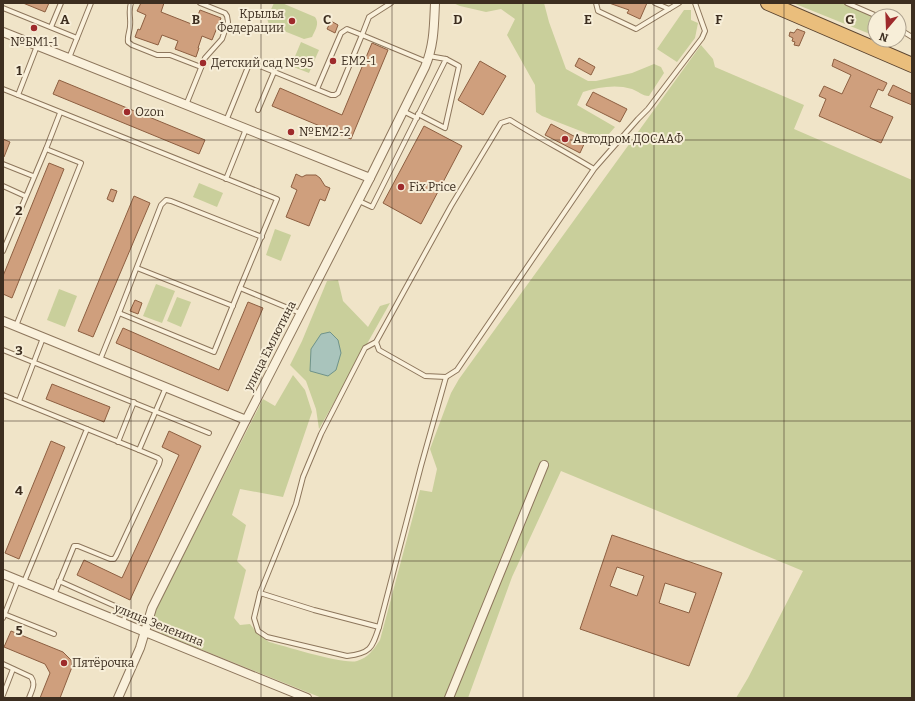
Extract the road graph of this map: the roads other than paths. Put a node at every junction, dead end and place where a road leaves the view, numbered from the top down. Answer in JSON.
{"nodes":[{"id":1,"x":61,"y":3,"type":"edge"},
{"id":2,"x":91,"y":3,"type":"edge"},
{"id":3,"x":131,"y":3,"type":"edge"},
{"id":4,"x":200,"y":3,"type":"edge"},
{"id":5,"x":391,"y":3,"type":"edge"},
{"id":6,"x":435,"y":3,"type":"edge"},
{"id":7,"x":596,"y":3,"type":"edge"},
{"id":8,"x":655,"y":3,"type":"edge"},
{"id":9,"x":679,"y":3,"type":"edge"},
{"id":10,"x":694,"y":3,"type":"edge"},
{"id":11,"x":768,"y":3,"type":"edge"},
{"id":12,"x":847,"y":3,"type":"edge"},
{"id":13,"x":3,"y":8,"type":"edge"},
{"id":14,"x":669,"y":10,"type":"junction"},
{"id":15,"x":867,"y":12,"type":"edge"},
{"id":16,"x":51,"y":28,"type":"junction"},
{"id":17,"x":3,"y":32,"type":"edge"},
{"id":18,"x":362,"y":35,"type":"junction"},
{"id":19,"x":77,"y":38,"type":"junction"},
{"id":20,"x":37,"y":45,"type":"junction"},
{"id":21,"x":69,"y":58,"type":"junction"},
{"id":22,"x":428,"y":59,"type":"junction"},
{"id":23,"x":446,"y":59,"type":"junction"},
{"id":24,"x":912,"y":65,"type":"edge"},
{"id":25,"x":201,"y":67,"type":"junction"},
{"id":26,"x":274,"y":72,"type":"junction"},
{"id":27,"x":3,"y":89,"type":"edge"},
{"id":28,"x":317,"y":89,"type":"junction"},
{"id":29,"x":18,"y":94,"type":"junction"},
{"id":30,"x":186,"y":105,"type":"junction"},
{"id":31,"x":258,"y":110,"type":"dead end"},
{"id":32,"x":404,"y":111,"type":"junction"},
{"id":33,"x":60,"y":113,"type":"junction"},
{"id":34,"x":418,"y":116,"type":"junction"},
{"id":35,"x":226,"y":121,"type":"junction"},
{"id":36,"x":246,"y":129,"type":"junction"},
{"id":37,"x":46,"y":149,"type":"junction"},
{"id":38,"x":3,"y":164,"type":"edge"},
{"id":39,"x":594,"y":169,"type":"junction"},
{"id":40,"x":33,"y":176,"type":"junction"},
{"id":41,"x":370,"y":178,"type":"junction"},
{"id":42,"x":226,"y":179,"type":"junction"},
{"id":43,"x":3,"y":186,"type":"edge"},
{"id":44,"x":25,"y":196,"type":"junction"},
{"id":45,"x":358,"y":201,"type":"junction"},
{"id":46,"x":262,"y":237,"type":"junction"},
{"id":47,"x":3,"y":251,"type":"edge"},
{"id":48,"x":137,"y":268,"type":"junction"},
{"id":49,"x":240,"y":288,"type":"junction"},
{"id":50,"x":233,"y":306,"type":"junction"},
{"id":51,"x":119,"y":313,"type":"junction"},
{"id":52,"x":300,"y":313,"type":"junction"},
{"id":53,"x":3,"y":322,"type":"edge"},
{"id":54,"x":15,"y":326,"type":"junction"},
{"id":55,"x":44,"y":338,"type":"junction"},
{"id":56,"x":376,"y":342,"type":"junction"},
{"id":57,"x":3,"y":350,"type":"edge"},
{"id":58,"x":100,"y":360,"type":"junction"},
{"id":59,"x":34,"y":362,"type":"junction"},
{"id":60,"x":446,"y":377,"type":"junction"},
{"id":61,"x":166,"y":387,"type":"junction"},
{"id":62,"x":3,"y":395,"type":"edge"},
{"id":63,"x":19,"y":401,"type":"junction"},
{"id":64,"x":134,"y":402,"type":"junction"},
{"id":65,"x":156,"y":411,"type":"junction"},
{"id":66,"x":246,"y":420,"type":"junction"},
{"id":67,"x":87,"y":429,"type":"junction"},
{"id":68,"x":209,"y":433,"type":"dead end"},
{"id":69,"x":118,"y":442,"type":"junction"},
{"id":70,"x":139,"y":450,"type":"junction"},
{"id":71,"x":544,"y":465,"type":"dead end"},
{"id":72,"x":3,"y":574,"type":"edge"},
{"id":73,"x":21,"y":581,"type":"junction"},
{"id":74,"x":59,"y":581,"type":"junction"},
{"id":75,"x":260,"y":593,"type":"junction"},
{"id":76,"x":54,"y":595,"type":"junction"},
{"id":77,"x":4,"y":616,"type":"edge"},
{"id":78,"x":122,"y":623,"type":"junction"},
{"id":79,"x":379,"y":627,"type":"junction"},
{"id":80,"x":145,"y":632,"type":"junction"},
{"id":81,"x":54,"y":634,"type":"dead end"},
{"id":82,"x":3,"y":664,"type":"edge"},
{"id":83,"x":13,"y":669,"type":"junction"},
{"id":84,"x":3,"y":695,"type":"edge"},
{"id":85,"x":293,"y":696,"type":"edge"},
{"id":86,"x":29,"y":698,"type":"edge"},
{"id":87,"x":118,"y":698,"type":"edge"},
{"id":88,"x":307,"y":698,"type":"edge"},
{"id":89,"x":449,"y":698,"type":"edge"}],
"edges":[{"from":1,"to":16,"type":"lane"},
{"from":2,"to":19,"type":"lane"},
{"from":3,"to":25,"type":"lane"},
{"from":4,"to":25,"type":"lane"},
{"from":5,"to":18,"type":"lane"},
{"from":6,"to":22,"type":"street","name":"улица Емлютина"},
{"from":7,"to":14,"type":"lane"},
{"from":8,"to":14,"type":"lane"},
{"from":9,"to":14,"type":"lane"},
{"from":10,"to":39,"type":"lane"},
{"from":11,"to":24,"type":"highway"},
{"from":12,"to":15,"type":"lane"},
{"from":13,"to":16,"type":"lane"},
{"from":16,"to":19,"type":"lane"},
{"from":17,"to":20,"type":"street"},
{"from":18,"to":22,"type":"lane"},
{"from":18,"to":28,"type":"lane"},
{"from":18,"to":28,"type":"lane"},
{"from":19,"to":21,"type":"lane"},
{"from":20,"to":21,"type":"street"},
{"from":20,"to":29,"type":"lane"},
{"from":21,"to":30,"type":"street"},
{"from":22,"to":23,"type":"lane"},
{"from":22,"to":32,"type":"street","name":"улица Емлютина"},
{"from":23,"to":34,"type":"lane"},
{"from":23,"to":34,"type":"lane"},
{"from":25,"to":30,"type":"lane"},
{"from":26,"to":28,"type":"lane"},
{"from":26,"to":31,"type":"lane"},
{"from":26,"to":35,"type":"lane"},
{"from":27,"to":29,"type":"lane"},
{"from":29,"to":33,"type":"lane"},
{"from":30,"to":35,"type":"street"},
{"from":32,"to":34,"type":"lane"},
{"from":32,"to":41,"type":"street","name":"улица Емлютина"},
{"from":33,"to":37,"type":"lane"},
{"from":33,"to":42,"type":"lane"},
{"from":34,"to":45,"type":"lane"},
{"from":35,"to":36,"type":"street"},
{"from":36,"to":41,"type":"street"},
{"from":36,"to":42,"type":"lane"},
{"from":37,"to":40,"type":"lane"},
{"from":37,"to":54,"type":"lane"},
{"from":38,"to":40,"type":"lane"},
{"from":39,"to":56,"type":"lane"},
{"from":39,"to":60,"type":"lane"},
{"from":40,"to":44,"type":"lane"},
{"from":41,"to":45,"type":"street","name":"улица Емлютина"},
{"from":42,"to":46,"type":"lane"},
{"from":43,"to":44,"type":"lane"},
{"from":44,"to":47,"type":"lane"},
{"from":45,"to":52,"type":"street","name":"улица Емлютина"},
{"from":46,"to":48,"type":"lane"},
{"from":46,"to":49,"type":"lane"},
{"from":48,"to":50,"type":"lane"},
{"from":48,"to":51,"type":"lane"},
{"from":49,"to":50,"type":"lane"},
{"from":49,"to":52,"type":"lane"},
{"from":50,"to":51,"type":"lane"},
{"from":51,"to":58,"type":"lane"},
{"from":52,"to":66,"type":"street","name":"улица Емлютина"},
{"from":53,"to":54,"type":"street"},
{"from":54,"to":55,"type":"street"},
{"from":55,"to":58,"type":"street"},
{"from":55,"to":59,"type":"lane"},
{"from":56,"to":60,"type":"lane"},
{"from":56,"to":75,"type":"lane"},
{"from":57,"to":59,"type":"lane"},
{"from":58,"to":61,"type":"street"},
{"from":59,"to":63,"type":"lane"},
{"from":59,"to":64,"type":"lane"},
{"from":60,"to":79,"type":"lane"},
{"from":61,"to":65,"type":"lane"},
{"from":61,"to":66,"type":"street"},
{"from":62,"to":63,"type":"lane"},
{"from":63,"to":67,"type":"lane"},
{"from":64,"to":65,"type":"lane"},
{"from":64,"to":69,"type":"lane"},
{"from":65,"to":68,"type":"lane"},
{"from":65,"to":70,"type":"lane"},
{"from":66,"to":80,"type":"street","name":"улица Емлютина"},
{"from":67,"to":69,"type":"lane"},
{"from":67,"to":73,"type":"lane"},
{"from":69,"to":70,"type":"lane"},
{"from":70,"to":74,"type":"lane"},
{"from":71,"to":89,"type":"street"},
{"from":72,"to":73,"type":"street","name":"улица Зеленина"},
{"from":73,"to":76,"type":"street","name":"улица Зеленина"},
{"from":73,"to":77,"type":"lane"},
{"from":74,"to":76,"type":"lane"},
{"from":74,"to":78,"type":"lane"},
{"from":75,"to":79,"type":"lane"},
{"from":75,"to":79,"type":"lane"},
{"from":76,"to":78,"type":"street","name":"улица Зеленина"},
{"from":77,"to":81,"type":"lane"},
{"from":78,"to":80,"type":"street","name":"улица Зеленина"},
{"from":80,"to":85,"type":"street","name":"улица Зеленина"},
{"from":80,"to":87,"type":"street","name":"улица Емлютина"},
{"from":82,"to":83,"type":"lane"},
{"from":83,"to":84,"type":"lane"},
{"from":83,"to":86,"type":"lane"},
{"from":85,"to":88,"type":"street","name":"улица Зеленина"}]}
